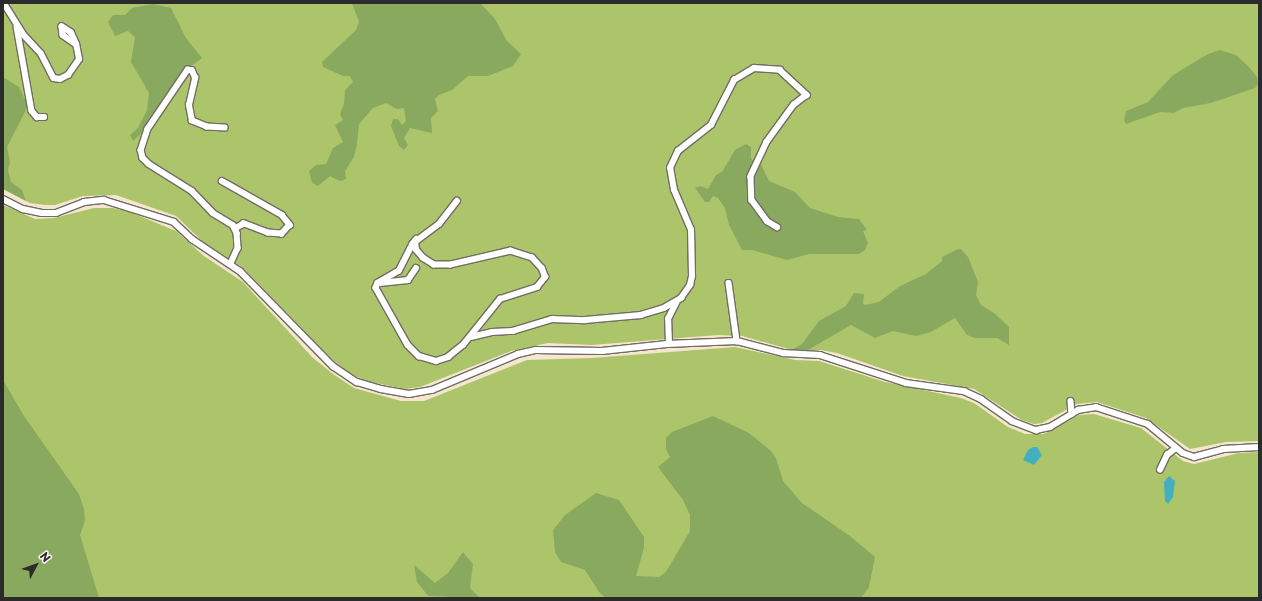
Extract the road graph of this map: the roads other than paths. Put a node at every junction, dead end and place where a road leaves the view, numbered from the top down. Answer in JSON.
{"nodes":[{"id":1,"x":4,"y":3,"type":"edge"},
{"id":2,"x":16,"y":24,"type":"junction"},
{"id":3,"x":76,"y":44,"type":"dead end"},
{"id":4,"x":44,"y":117,"type":"dead end"},
{"id":5,"x":225,"y":128,"type":"dead end"},
{"id":6,"x":222,"y":181,"type":"dead end"},
{"id":7,"x":3,"y":199,"type":"edge"},
{"id":8,"x":457,"y":201,"type":"dead end"},
{"id":9,"x":776,"y":227,"type":"dead end"},
{"id":10,"x":235,"y":229,"type":"junction"},
{"id":11,"x":418,"y":239,"type":"junction"},
{"id":12,"x":231,"y":264,"type":"junction"},
{"id":13,"x":416,"y":268,"type":"dead end"},
{"id":14,"x":378,"y":283,"type":"junction"},
{"id":15,"x":729,"y":283,"type":"dead end"},
{"id":16,"x":677,"y":301,"type":"junction"},
{"id":17,"x":471,"y":337,"type":"junction"},
{"id":18,"x":737,"y":341,"type":"junction"},
{"id":19,"x":669,"y":344,"type":"junction"},
{"id":20,"x":1071,"y":401,"type":"dead end"},
{"id":21,"x":1072,"y":414,"type":"junction"},
{"id":22,"x":1259,"y":447,"type":"edge"},
{"id":23,"x":1176,"y":448,"type":"junction"},
{"id":24,"x":1160,"y":470,"type":"dead end"}],
"edges":[{"from":1,"to":2,"type":"street"},
{"from":2,"to":3,"type":"street"},
{"from":2,"to":4,"type":"street"},
{"from":5,"to":10,"type":"street"},
{"from":6,"to":10,"type":"street"},
{"from":7,"to":12,"type":"street"},
{"from":8,"to":11,"type":"street"},
{"from":9,"to":16,"type":"street"},
{"from":10,"to":12,"type":"street"},
{"from":11,"to":14,"type":"street"},
{"from":11,"to":17,"type":"street"},
{"from":12,"to":19,"type":"street"},
{"from":13,"to":14,"type":"street"},
{"from":14,"to":17,"type":"street"},
{"from":15,"to":18,"type":"street"},
{"from":16,"to":17,"type":"street"},
{"from":16,"to":19,"type":"street"},
{"from":18,"to":19,"type":"street"},
{"from":18,"to":21,"type":"street"},
{"from":20,"to":21,"type":"street"},
{"from":21,"to":23,"type":"street"},
{"from":22,"to":23,"type":"street"},
{"from":23,"to":24,"type":"street"}]}
